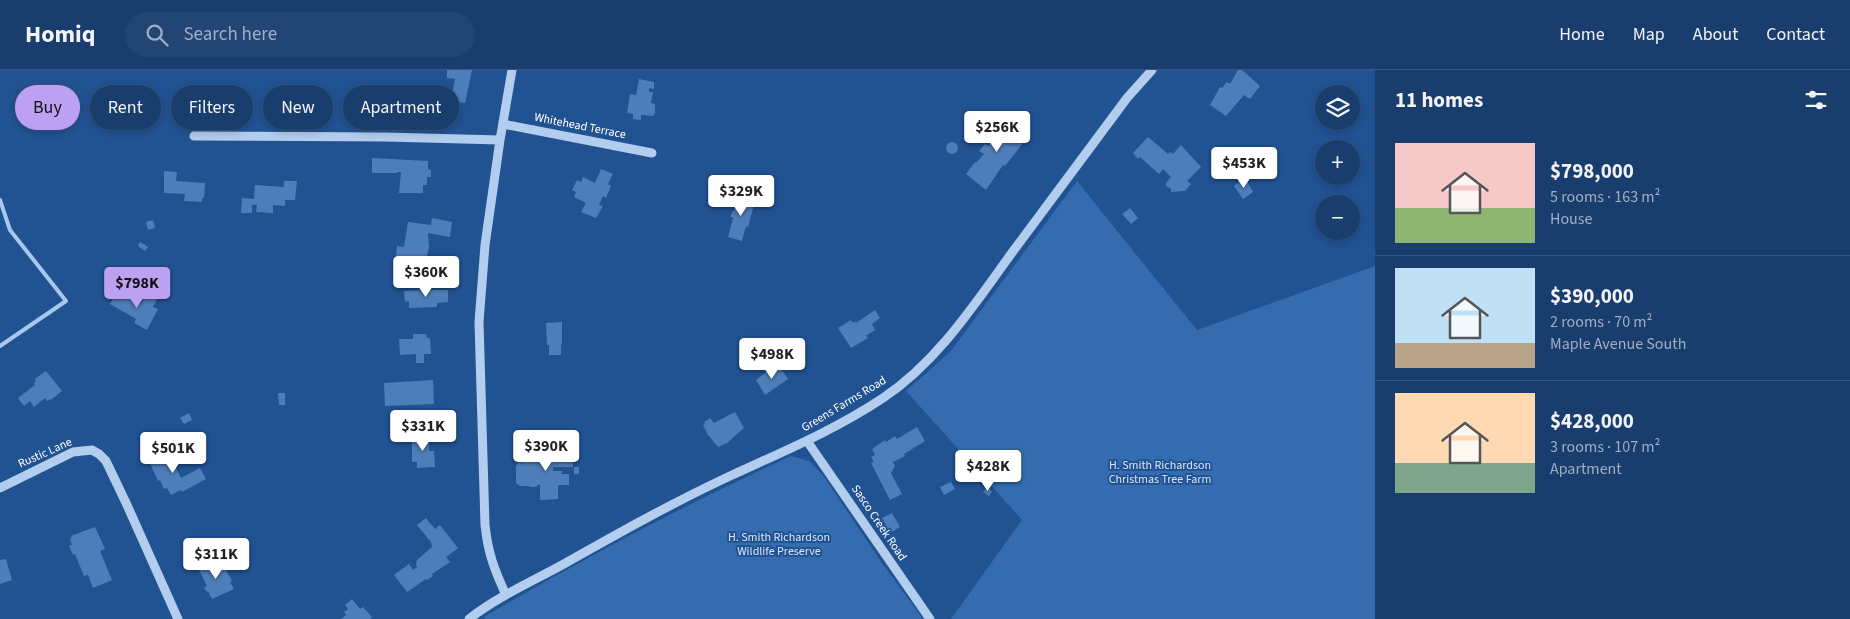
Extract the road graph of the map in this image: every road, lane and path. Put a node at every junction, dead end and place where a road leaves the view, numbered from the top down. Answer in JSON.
{"nodes":[{"id":1,"x":512,"y":70,"type":"edge"},
{"id":2,"x":1152,"y":70,"type":"edge"},
{"id":3,"x":503,"y":124,"type":"junction"},
{"id":4,"x":194,"y":136,"type":"dead end"},
{"id":5,"x":500,"y":140,"type":"junction"},
{"id":6,"x":652,"y":153,"type":"dead end"},
{"id":7,"x":807,"y":441,"type":"junction"},
{"id":8,"x":0,"y":488,"type":"edge"},
{"id":9,"x":506,"y":595,"type":"junction"},
{"id":10,"x":178,"y":619,"type":"edge"},
{"id":11,"x":469,"y":619,"type":"edge"},
{"id":12,"x":930,"y":619,"type":"edge"}],
"edges":[{"from":1,"to":3,"type":"street"},
{"from":2,"to":7,"type":"street","name":"Greens Farms Road"},
{"from":3,"to":5,"type":"street"},
{"from":3,"to":6,"type":"street","name":"Whitehead Terrace"},
{"from":4,"to":5,"type":"street"},
{"from":5,"to":9,"type":"street"},
{"from":7,"to":9,"type":"street","name":"Greens Farms Road"},
{"from":7,"to":12,"type":"street","name":"Sasco Creek Road"},
{"from":8,"to":10,"type":"street","name":"Rustic Lane"},
{"from":9,"to":11,"type":"street","name":"Greens Farms Road"}]}
